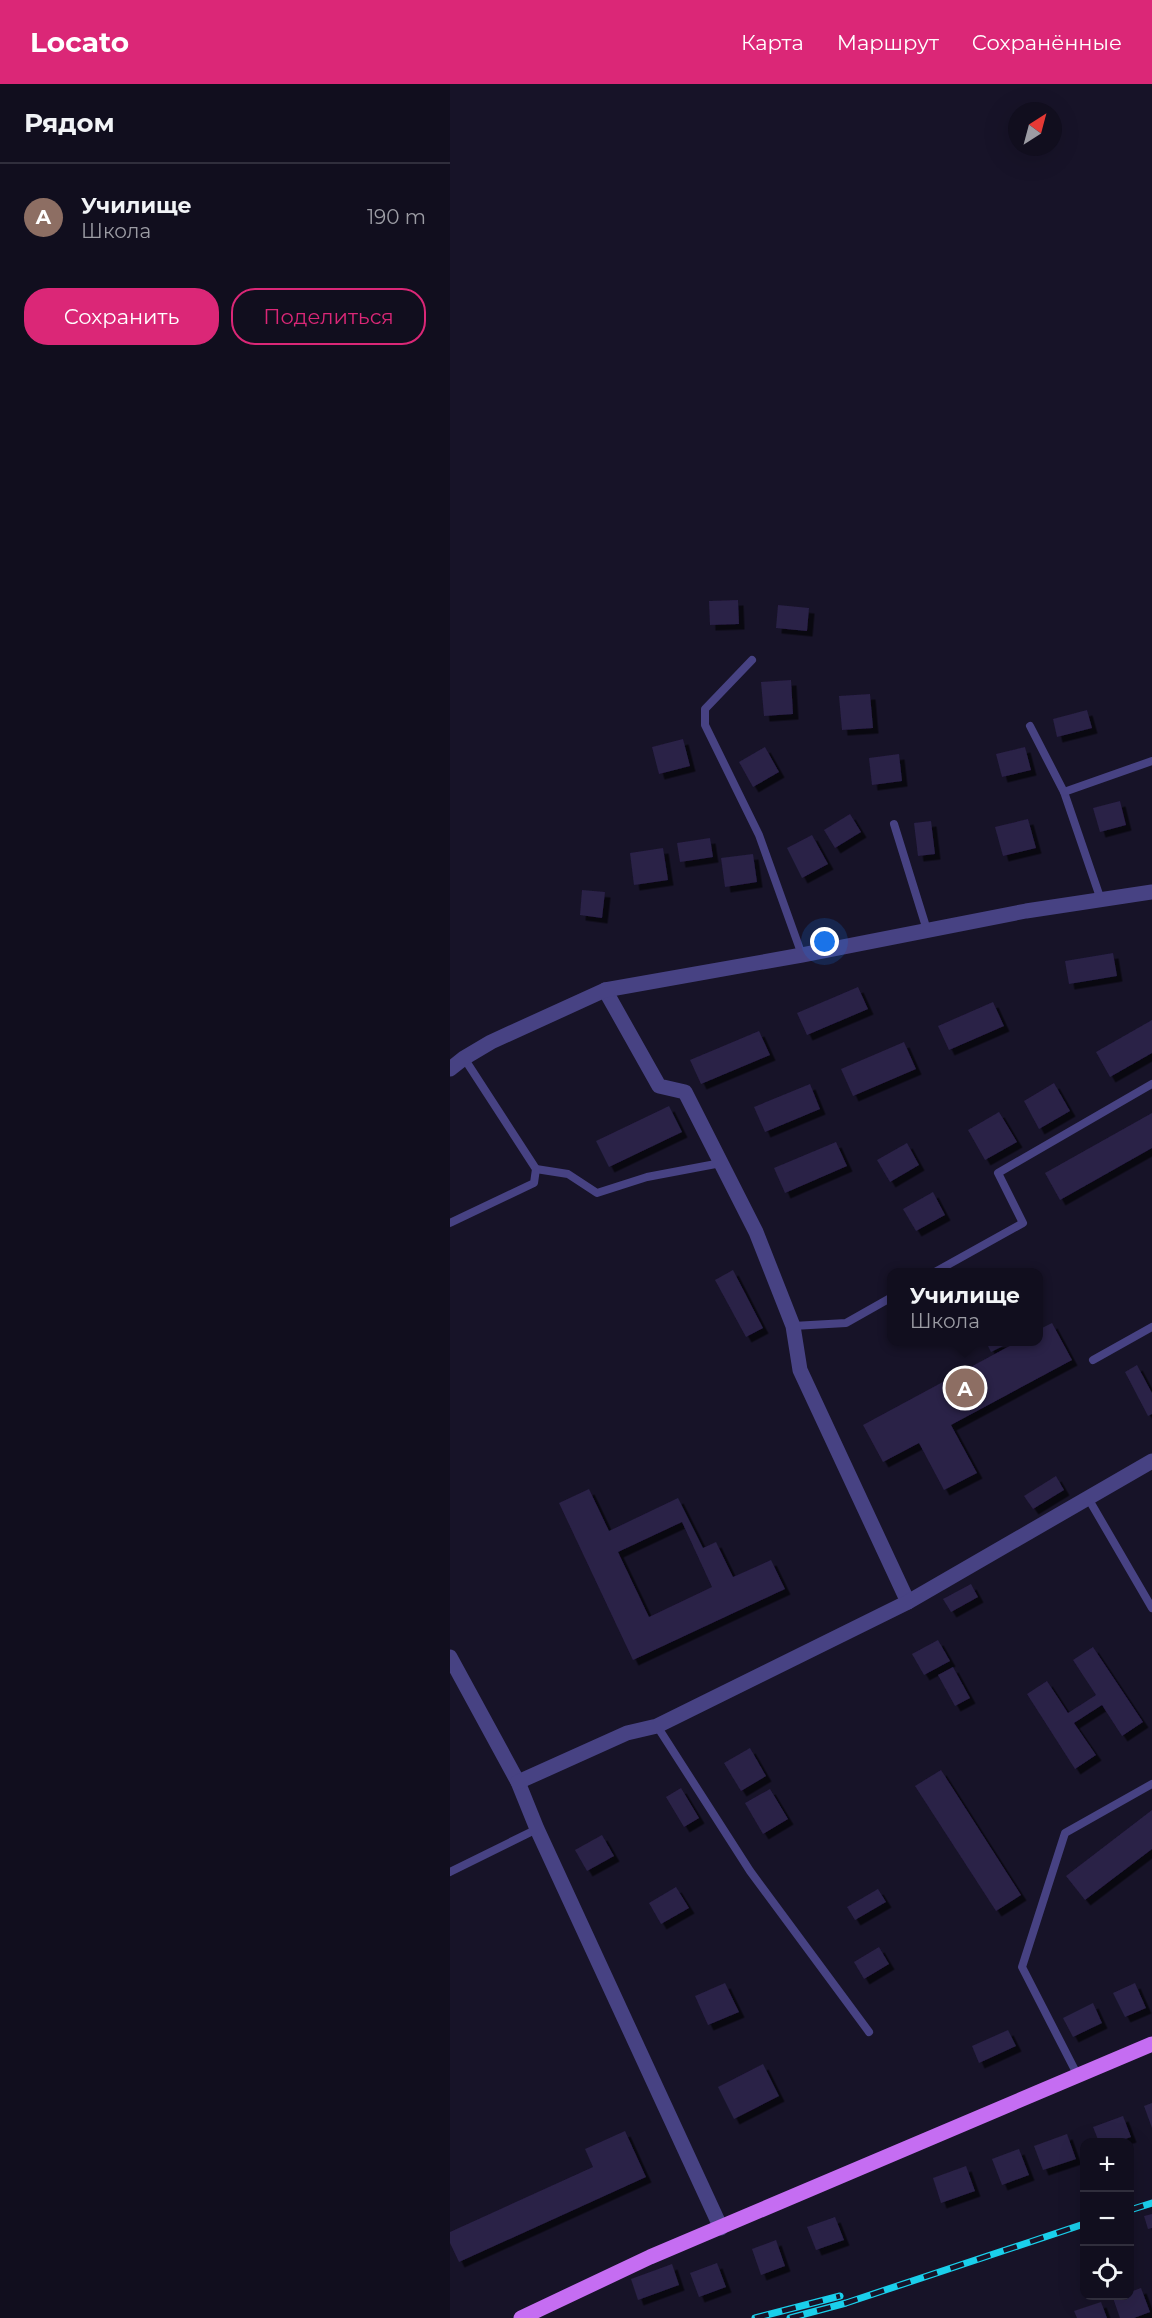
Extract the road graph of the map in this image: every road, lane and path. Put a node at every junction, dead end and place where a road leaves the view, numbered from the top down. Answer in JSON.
{"nodes":[{"id":1,"x":752,"y":660,"type":"dead end"},
{"id":2,"x":1030,"y":726,"type":"dead end"},
{"id":3,"x":1152,"y":761,"type":"edge"},
{"id":4,"x":1064,"y":792,"type":"junction"},
{"id":5,"x":894,"y":824,"type":"dead end"},
{"id":6,"x":1152,"y":892,"type":"edge"},
{"id":7,"x":1101,"y":900,"type":"junction"},
{"id":8,"x":927,"y":930,"type":"junction"},
{"id":9,"x":802,"y":956,"type":"junction"},
{"id":10,"x":605,"y":990,"type":"junction"},
{"id":11,"x":464,"y":1058,"type":"junction"},
{"id":12,"x":450,"y":1069,"type":"edge"},
{"id":13,"x":1152,"y":1084,"type":"edge"},
{"id":14,"x":721,"y":1163,"type":"junction"},
{"id":15,"x":536,"y":1169,"type":"junction"},
{"id":16,"x":450,"y":1223,"type":"edge"},
{"id":17,"x":942,"y":1268,"type":"edge"},
{"id":18,"x":887,"y":1299,"type":"edge"},
{"id":19,"x":793,"y":1326,"type":"junction"},
{"id":20,"x":1152,"y":1327,"type":"edge"},
{"id":21,"x":1093,"y":1360,"type":"dead end"},
{"id":22,"x":1152,"y":1461,"type":"edge"},
{"id":23,"x":1088,"y":1498,"type":"junction"},
{"id":24,"x":908,"y":1602,"type":"junction"},
{"id":25,"x":1152,"y":1608,"type":"edge"},
{"id":26,"x":452,"y":1665,"type":"edge"},
{"id":27,"x":657,"y":1726,"type":"junction"},
{"id":28,"x":518,"y":1782,"type":"junction"},
{"id":29,"x":1152,"y":1784,"type":"edge"},
{"id":30,"x":537,"y":1829,"type":"junction"},
{"id":31,"x":450,"y":1872,"type":"edge"},
{"id":32,"x":869,"y":2032,"type":"dead end"},
{"id":33,"x":1152,"y":2044,"type":"edge"},
{"id":34,"x":1078,"y":2076,"type":"junction"},
{"id":35,"x":721,"y":2228,"type":"junction"},
{"id":36,"x":521,"y":2318,"type":"edge"}],
"edges":[{"from":1,"to":9,"type":"lane"},
{"from":2,"to":4,"type":"lane"},
{"from":3,"to":4,"type":"lane"},
{"from":4,"to":7,"type":"lane"},
{"from":5,"to":8,"type":"lane"},
{"from":6,"to":7,"type":"street"},
{"from":7,"to":8,"type":"street"},
{"from":8,"to":9,"type":"street"},
{"from":9,"to":10,"type":"street"},
{"from":10,"to":11,"type":"street"},
{"from":10,"to":14,"type":"street"},
{"from":11,"to":12,"type":"street"},
{"from":11,"to":15,"type":"lane"},
{"from":13,"to":17,"type":"lane"},
{"from":14,"to":15,"type":"lane"},
{"from":14,"to":19,"type":"street"},
{"from":15,"to":16,"type":"lane"},
{"from":18,"to":19,"type":"lane"},
{"from":19,"to":24,"type":"street"},
{"from":20,"to":21,"type":"lane"},
{"from":22,"to":23,"type":"street"},
{"from":23,"to":24,"type":"street"},
{"from":23,"to":25,"type":"lane"},
{"from":24,"to":27,"type":"street"},
{"from":26,"to":28,"type":"street"},
{"from":27,"to":28,"type":"street"},
{"from":27,"to":32,"type":"lane"},
{"from":28,"to":30,"type":"street"},
{"from":29,"to":34,"type":"lane"},
{"from":30,"to":31,"type":"lane"},
{"from":30,"to":35,"type":"street"},
{"from":33,"to":34,"type":"main road"},
{"from":34,"to":35,"type":"main road"},
{"from":35,"to":36,"type":"main road"}]}
